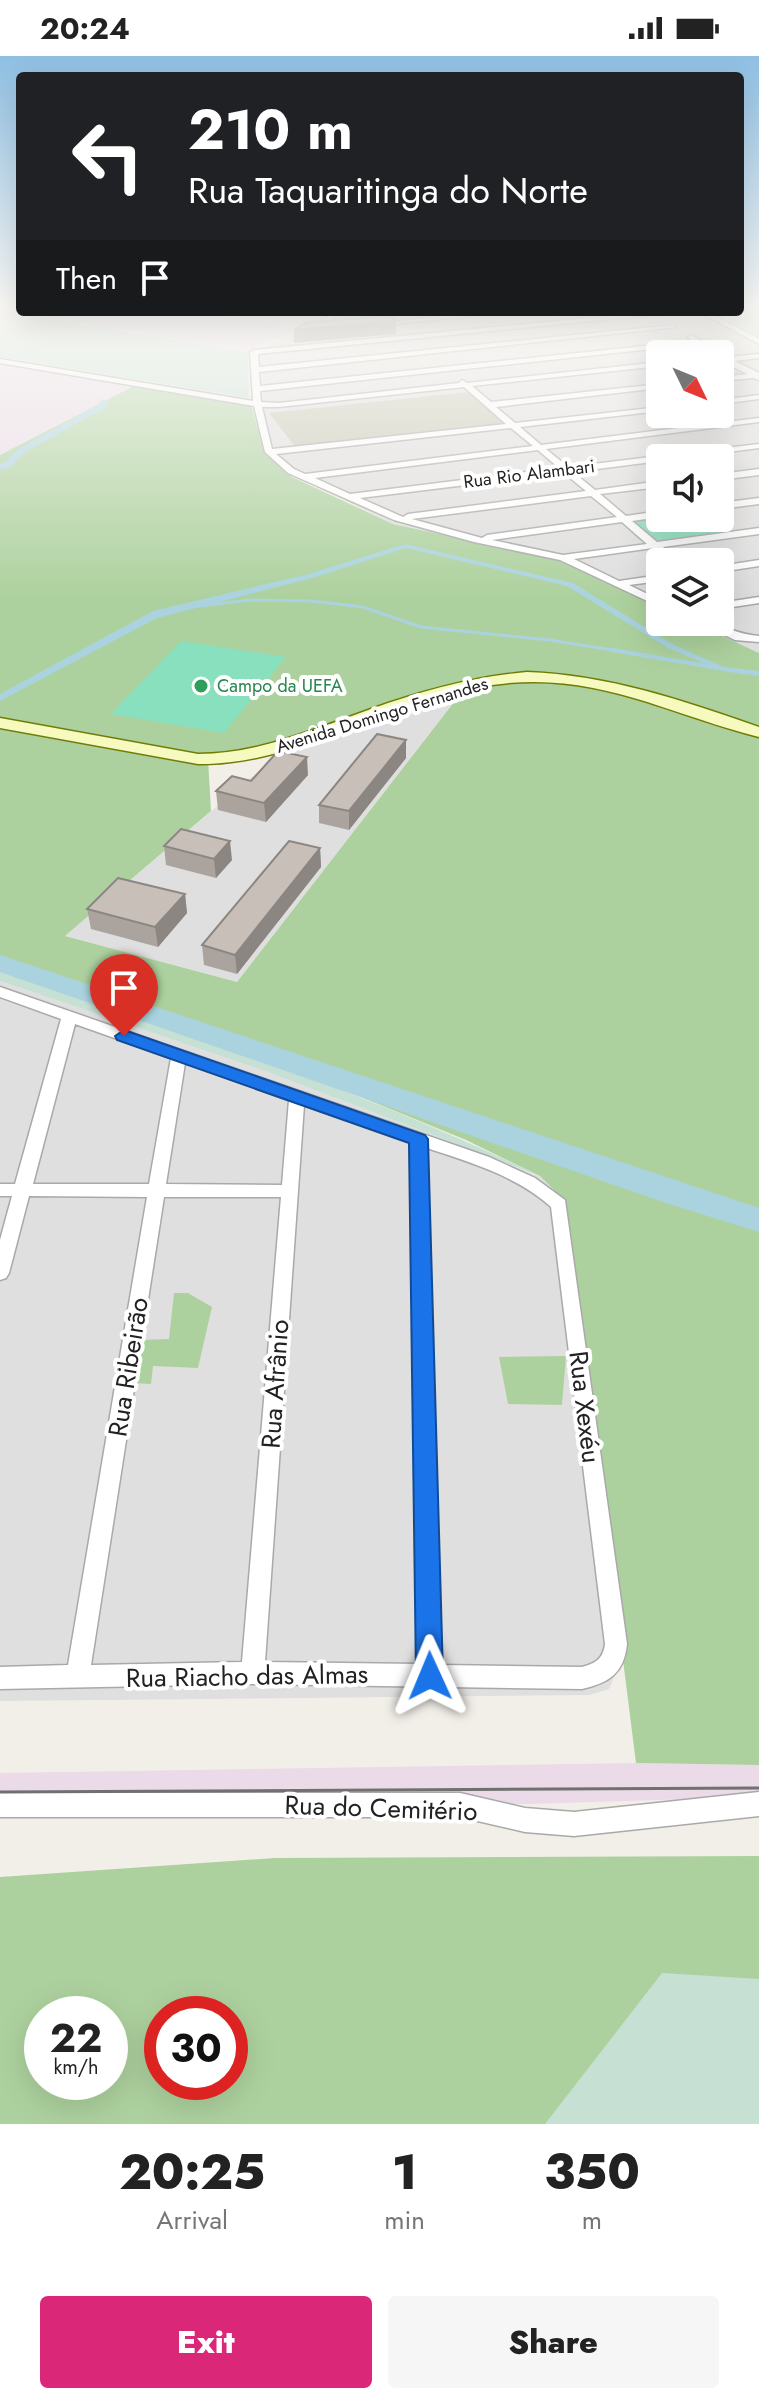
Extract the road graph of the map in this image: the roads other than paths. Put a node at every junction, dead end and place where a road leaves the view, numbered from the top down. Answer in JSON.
{"nodes":[{"id":1,"x":258,"y":405,"type":"joint"},
{"id":2,"x":264,"y":405,"type":"edge"},
{"id":3,"x":489,"y":405,"type":"joint"},
{"id":4,"x":493,"y":405,"type":"edge"},
{"id":5,"x":646,"y":411,"type":"edge"},
{"id":6,"x":759,"y":420,"type":"edge"},
{"id":7,"x":514,"y":426,"type":"junction"},
{"id":8,"x":538,"y":446,"type":"junction"},
{"id":9,"x":759,"y":446,"type":"edge"},
{"id":10,"x":269,"y":452,"type":"junction"},
{"id":11,"x":565,"y":470,"type":"junction"},
{"id":12,"x":759,"y":472,"type":"edge"},
{"id":13,"x":734,"y":475,"type":"edge"},
{"id":14,"x":303,"y":477,"type":"junction"},
{"id":15,"x":646,"y":486,"type":"edge"},
{"id":16,"x":593,"y":493,"type":"junction"},
{"id":17,"x":348,"y":497,"type":"junction"},
{"id":18,"x":759,"y":501,"type":"edge"},
{"id":19,"x":734,"y":504,"type":"edge"},
{"id":20,"x":646,"y":516,"type":"edge"},
{"id":21,"x":397,"y":518,"type":"junction"},
{"id":22,"x":624,"y":519,"type":"junction"},
{"id":23,"x":759,"y":531,"type":"edge"},
{"id":24,"x":474,"y":539,"type":"junction"},
{"id":25,"x":656,"y":545,"type":"junction"},
{"id":26,"x":659,"y":548,"type":"edge"},
{"id":27,"x":563,"y":558,"type":"junction"},
{"id":28,"x":759,"y":563,"type":"edge"},
{"id":29,"x":734,"y":567,"type":"edge"},
{"id":30,"x":646,"y":580,"type":"edge"},
{"id":31,"x":617,"y":584,"type":"junction"},
{"id":32,"x":646,"y":597,"type":"edge"},
{"id":33,"x":759,"y":600,"type":"edge"},
{"id":34,"x":734,"y":603,"type":"edge"},
{"id":35,"x":734,"y":633,"type":"edge"},
{"id":36,"x":753,"y":639,"type":"edge"},
{"id":37,"x":0,"y":723,"type":"edge"},
{"id":38,"x":759,"y":732,"type":"edge"},
{"id":39,"x":0,"y":992,"type":"edge"},
{"id":40,"x":69,"y":1017,"type":"junction"},
{"id":41,"x":179,"y":1055,"type":"junction"},
{"id":42,"x":297,"y":1096,"type":"junction"},
{"id":43,"x":418,"y":1139,"type":"junction"},
{"id":44,"x":0,"y":1190,"type":"edge"},
{"id":45,"x":20,"y":1190,"type":"junction"},
{"id":46,"x":156,"y":1191,"type":"junction"},
{"id":47,"x":289,"y":1191,"type":"junction"},
{"id":48,"x":0,"y":1273,"type":"edge"},
{"id":49,"x":616,"y":1644,"type":"joint"},
{"id":50,"x":253,"y":1673,"type":"junction"},
{"id":51,"x":430,"y":1676,"type":"junction"},
{"id":52,"x":0,"y":1678,"type":"edge"},
{"id":53,"x":77,"y":1678,"type":"junction"},
{"id":54,"x":759,"y":1804,"type":"edge"},
{"id":55,"x":0,"y":1805,"type":"edge"}],
"edges":[{"from":1,"to":2,"type":"street"},
{"from":1,"to":10,"type":"street"},
{"from":3,"to":4,"type":"street"},
{"from":3,"to":7,"type":"street"},
{"from":5,"to":7,"type":"street"},
{"from":6,"to":8,"type":"street"},
{"from":7,"to":8,"type":"street"},
{"from":7,"to":10,"type":"street"},
{"from":8,"to":11,"type":"street"},
{"from":8,"to":14,"type":"street"},
{"from":9,"to":11,"type":"street","name":"Rua Rio Alambari"},
{"from":10,"to":14,"type":"street"},
{"from":11,"to":16,"type":"street"},
{"from":11,"to":17,"type":"street","name":"Rua Rio Alambari"},
{"from":12,"to":13,"type":"street"},
{"from":14,"to":17,"type":"street"},
{"from":15,"to":16,"type":"street"},
{"from":16,"to":21,"type":"street"},
{"from":16,"to":22,"type":"street"},
{"from":17,"to":21,"type":"street"},
{"from":18,"to":19,"type":"street"},
{"from":20,"to":22,"type":"street"},
{"from":21,"to":24,"type":"street"},
{"from":22,"to":24,"type":"street"},
{"from":22,"to":25,"type":"street"},
{"from":23,"to":25,"type":"street"},
{"from":24,"to":27,"type":"street"},
{"from":25,"to":26,"type":"street"},
{"from":25,"to":27,"type":"street"},
{"from":27,"to":31,"type":"street"},
{"from":28,"to":29,"type":"street"},
{"from":30,"to":31,"type":"street"},
{"from":31,"to":32,"type":"street"},
{"from":33,"to":34,"type":"street"},
{"from":35,"to":36,"type":"street"},
{"from":37,"to":38,"type":"main road","name":"Avenida Domingo Fernandes"},
{"from":39,"to":40,"type":"street"},
{"from":40,"to":41,"type":"street"},
{"from":40,"to":45,"type":"street"},
{"from":41,"to":42,"type":"street"},
{"from":41,"to":46,"type":"street","name":"Rua Ribeirão"},
{"from":42,"to":43,"type":"street"},
{"from":42,"to":47,"type":"street","name":"Rua Afrânio"},
{"from":43,"to":49,"type":"street","name":"Rua Xexéu"},
{"from":43,"to":51,"type":"street"},
{"from":44,"to":45,"type":"street"},
{"from":45,"to":46,"type":"street"},
{"from":45,"to":48,"type":"street"},
{"from":46,"to":47,"type":"street"},
{"from":46,"to":53,"type":"street","name":"Rua Ribeirão"},
{"from":47,"to":50,"type":"street","name":"Rua Afrânio"},
{"from":49,"to":51,"type":"street","name":"Rua Riacho das Almas"},
{"from":50,"to":51,"type":"street","name":"Rua Riacho das Almas"},
{"from":50,"to":53,"type":"street","name":"Rua Riacho das Almas"},
{"from":52,"to":53,"type":"street","name":"Rua Riacho das Almas"},
{"from":54,"to":55,"type":"street","name":"Rua do Cemitério"}]}
